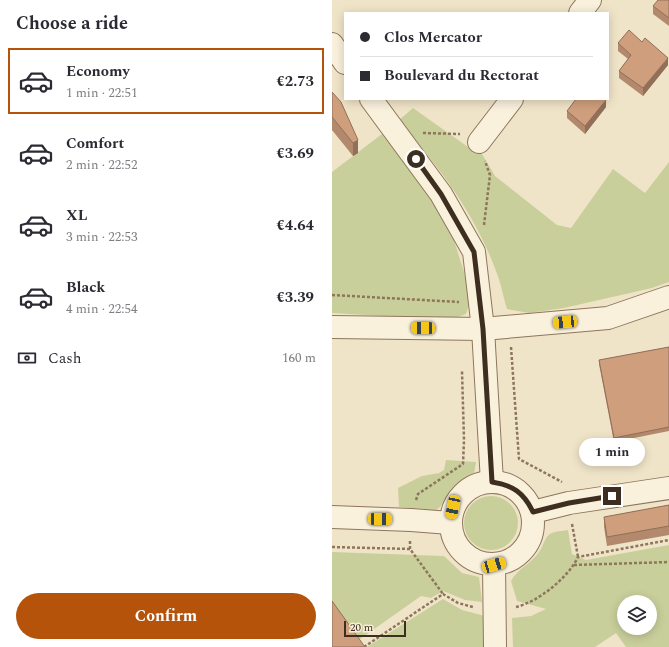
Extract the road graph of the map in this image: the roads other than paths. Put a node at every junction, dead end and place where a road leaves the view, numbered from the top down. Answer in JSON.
{"nodes":[{"id":1,"x":590,"y":0,"type":"edge"},
{"id":2,"x":581,"y":12,"type":"edge"},
{"id":3,"x":332,"y":44,"type":"edge"},
{"id":4,"x":344,"y":62,"type":"edge"},
{"id":5,"x":372,"y":100,"type":"edge"},
{"id":6,"x":511,"y":100,"type":"edge"},
{"id":7,"x":479,"y":142,"type":"road end"},
{"id":8,"x":669,"y":296,"type":"edge"},
{"id":9,"x":332,"y":327,"type":"edge"},
{"id":10,"x":483,"y":329,"type":"junction"},
{"id":11,"x":492,"y":482,"type":"junction"},
{"id":12,"x":669,"y":488,"type":"edge"},
{"id":13,"x":533,"y":512,"type":"junction"},
{"id":14,"x":332,"y":517,"type":"edge"},
{"id":15,"x":450,"y":523,"type":"junction"},
{"id":16,"x":494,"y":565,"type":"junction"},
{"id":17,"x":495,"y":647,"type":"edge"}],
"edges":[{"from":1,"to":2,"type":"street"},
{"from":3,"to":4,"type":"street"},
{"from":5,"to":10,"type":"street"},
{"from":6,"to":7,"type":"street"},
{"from":8,"to":10,"type":"street"},
{"from":9,"to":10,"type":"street"},
{"from":10,"to":11,"type":"street"},
{"from":11,"to":13,"type":"street"},
{"from":11,"to":15,"type":"street"},
{"from":12,"to":13,"type":"street"},
{"from":13,"to":16,"type":"street"},
{"from":14,"to":15,"type":"street"},
{"from":15,"to":16,"type":"street"},
{"from":16,"to":17,"type":"street"}]}
